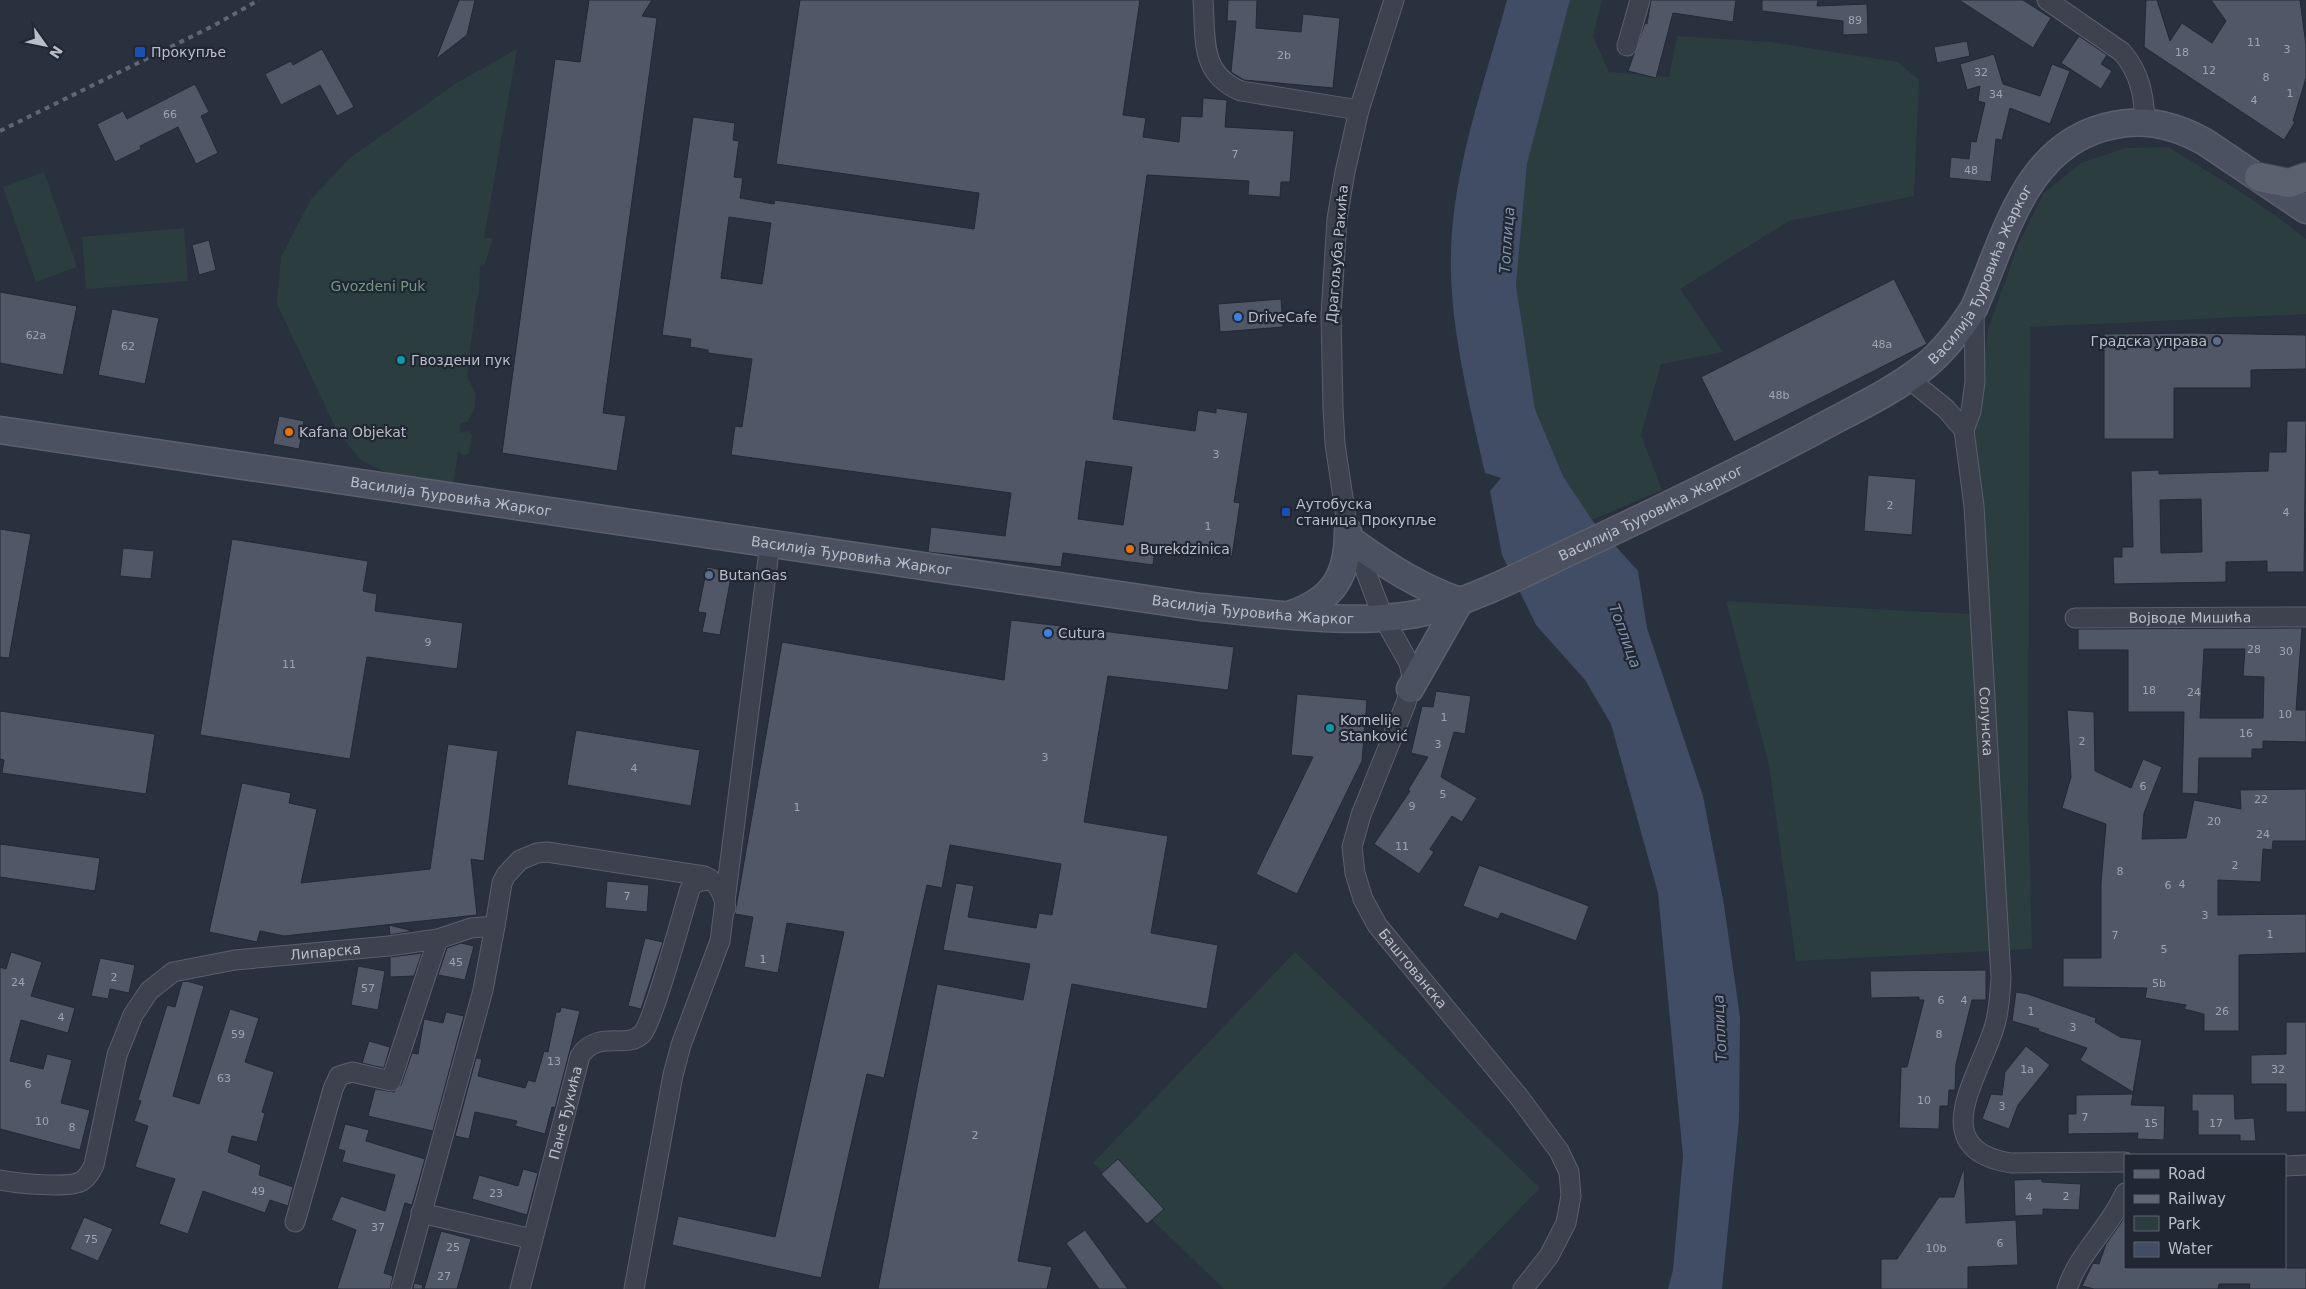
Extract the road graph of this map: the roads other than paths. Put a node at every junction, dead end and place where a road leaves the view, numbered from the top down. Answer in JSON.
{"nodes":[{"id":1,"x":1203,"y":0,"type":"edge"},
{"id":2,"x":1394,"y":0,"type":"edge"},
{"id":3,"x":1640,"y":0,"type":"edge"},
{"id":4,"x":2047,"y":0,"type":"edge"},
{"id":5,"x":1626,"y":46,"type":"dead end"},
{"id":6,"x":1358,"y":110,"type":"junction"},
{"id":7,"x":2145,"y":122,"type":"junction"},
{"id":8,"x":2259,"y":177,"type":"junction"},
{"id":9,"x":2306,"y":177,"type":"edge"},
{"id":10,"x":2306,"y":210,"type":"edge"},
{"id":11,"x":1974,"y":308,"type":"junction"},
{"id":12,"x":1908,"y":378,"type":"junction"},
{"id":13,"x":0,"y":430,"type":"edge"},
{"id":14,"x":1964,"y":430,"type":"junction"},
{"id":15,"x":1351,"y":537,"type":"junction"},
{"id":16,"x":770,"y":543,"type":"junction"},
{"id":17,"x":1464,"y":599,"type":"junction"},
{"id":18,"x":1290,"y":615,"type":"junction"},
{"id":19,"x":1382,"y":617,"type":"junction"},
{"id":20,"x":2306,"y":617,"type":"edge"},
{"id":21,"x":2074,"y":618,"type":"dead end"},
{"id":22,"x":1410,"y":690,"type":"junction"},
{"id":23,"x":710,"y":878,"type":"junction"},
{"id":24,"x":726,"y":908,"type":"junction"},
{"id":25,"x":495,"y":926,"type":"junction"},
{"id":26,"x":438,"y":939,"type":"junction"},
{"id":27,"x":2124,"y":1162,"type":"edge"},
{"id":28,"x":2306,"y":1165,"type":"edge"},
{"id":29,"x":2286,"y":1166,"type":"edge"},
{"id":30,"x":0,"y":1180,"type":"edge"},
{"id":31,"x":2124,"y":1195,"type":"edge"},
{"id":32,"x":421,"y":1213,"type":"junction"},
{"id":33,"x":295,"y":1222,"type":"dead end"},
{"id":34,"x":532,"y":1240,"type":"junction"},
{"id":35,"x":401,"y":1289,"type":"edge"},
{"id":36,"x":520,"y":1289,"type":"edge"},
{"id":37,"x":634,"y":1289,"type":"edge"},
{"id":38,"x":1523,"y":1289,"type":"edge"},
{"id":39,"x":2067,"y":1289,"type":"edge"}],
"edges":[{"from":1,"to":6,"type":"street"},
{"from":2,"to":6,"type":"street","name":"Драгољуба Ракића"},
{"from":3,"to":5,"type":"street"},
{"from":4,"to":7,"type":"street"},
{"from":6,"to":15,"type":"street","name":"Драгољуба Ракића"},
{"from":7,"to":8,"type":"main road","name":"Василија Ђуровића Жарког"},
{"from":7,"to":11,"type":"main road","name":"Василија Ђуровића Жарког"},
{"from":8,"to":9,"type":"main road"},
{"from":8,"to":10,"type":"main road","name":"Василија Ђуровића Жарког"},
{"from":11,"to":12,"type":"main road","name":"Василија Ђуровића Жарког"},
{"from":11,"to":14,"type":"street","name":"Солунска"},
{"from":12,"to":14,"type":"street"},
{"from":12,"to":17,"type":"main road","name":"Василија Ђуровића Жарког"},
{"from":13,"to":16,"type":"main road","name":"Василија Ђуровића Жарког"},
{"from":14,"to":27,"type":"street","name":"Солунска"},
{"from":15,"to":17,"type":"main road"},
{"from":15,"to":18,"type":"main road"},
{"from":15,"to":19,"type":"street","name":"Драгољуба Ракића"},
{"from":16,"to":18,"type":"main road","name":"Василија Ђуровића Жарког"},
{"from":16,"to":24,"type":"street"},
{"from":17,"to":19,"type":"main road","name":"Василија Ђуровића Жарког"},
{"from":17,"to":22,"type":"main road"},
{"from":18,"to":19,"type":"main road","name":"Василија Ђуровића Жарког"},
{"from":19,"to":22,"type":"street","name":"Баштованска"},
{"from":20,"to":21,"type":"street","name":"Војводе Мишића"},
{"from":22,"to":38,"type":"street","name":"Баштованска"},
{"from":23,"to":24,"type":"street"},
{"from":23,"to":25,"type":"street"},
{"from":23,"to":34,"type":"street","name":"Пане Ђукића"},
{"from":24,"to":37,"type":"street"},
{"from":25,"to":26,"type":"street","name":"Липарска"},
{"from":25,"to":32,"type":"street"},
{"from":26,"to":30,"type":"street","name":"Липарска"},
{"from":26,"to":33,"type":"street"},
{"from":28,"to":29,"type":"street"},
{"from":31,"to":39,"type":"street"},
{"from":32,"to":34,"type":"street"},
{"from":32,"to":35,"type":"street"},
{"from":34,"to":36,"type":"street","name":"Пане Ђукића"}]}
